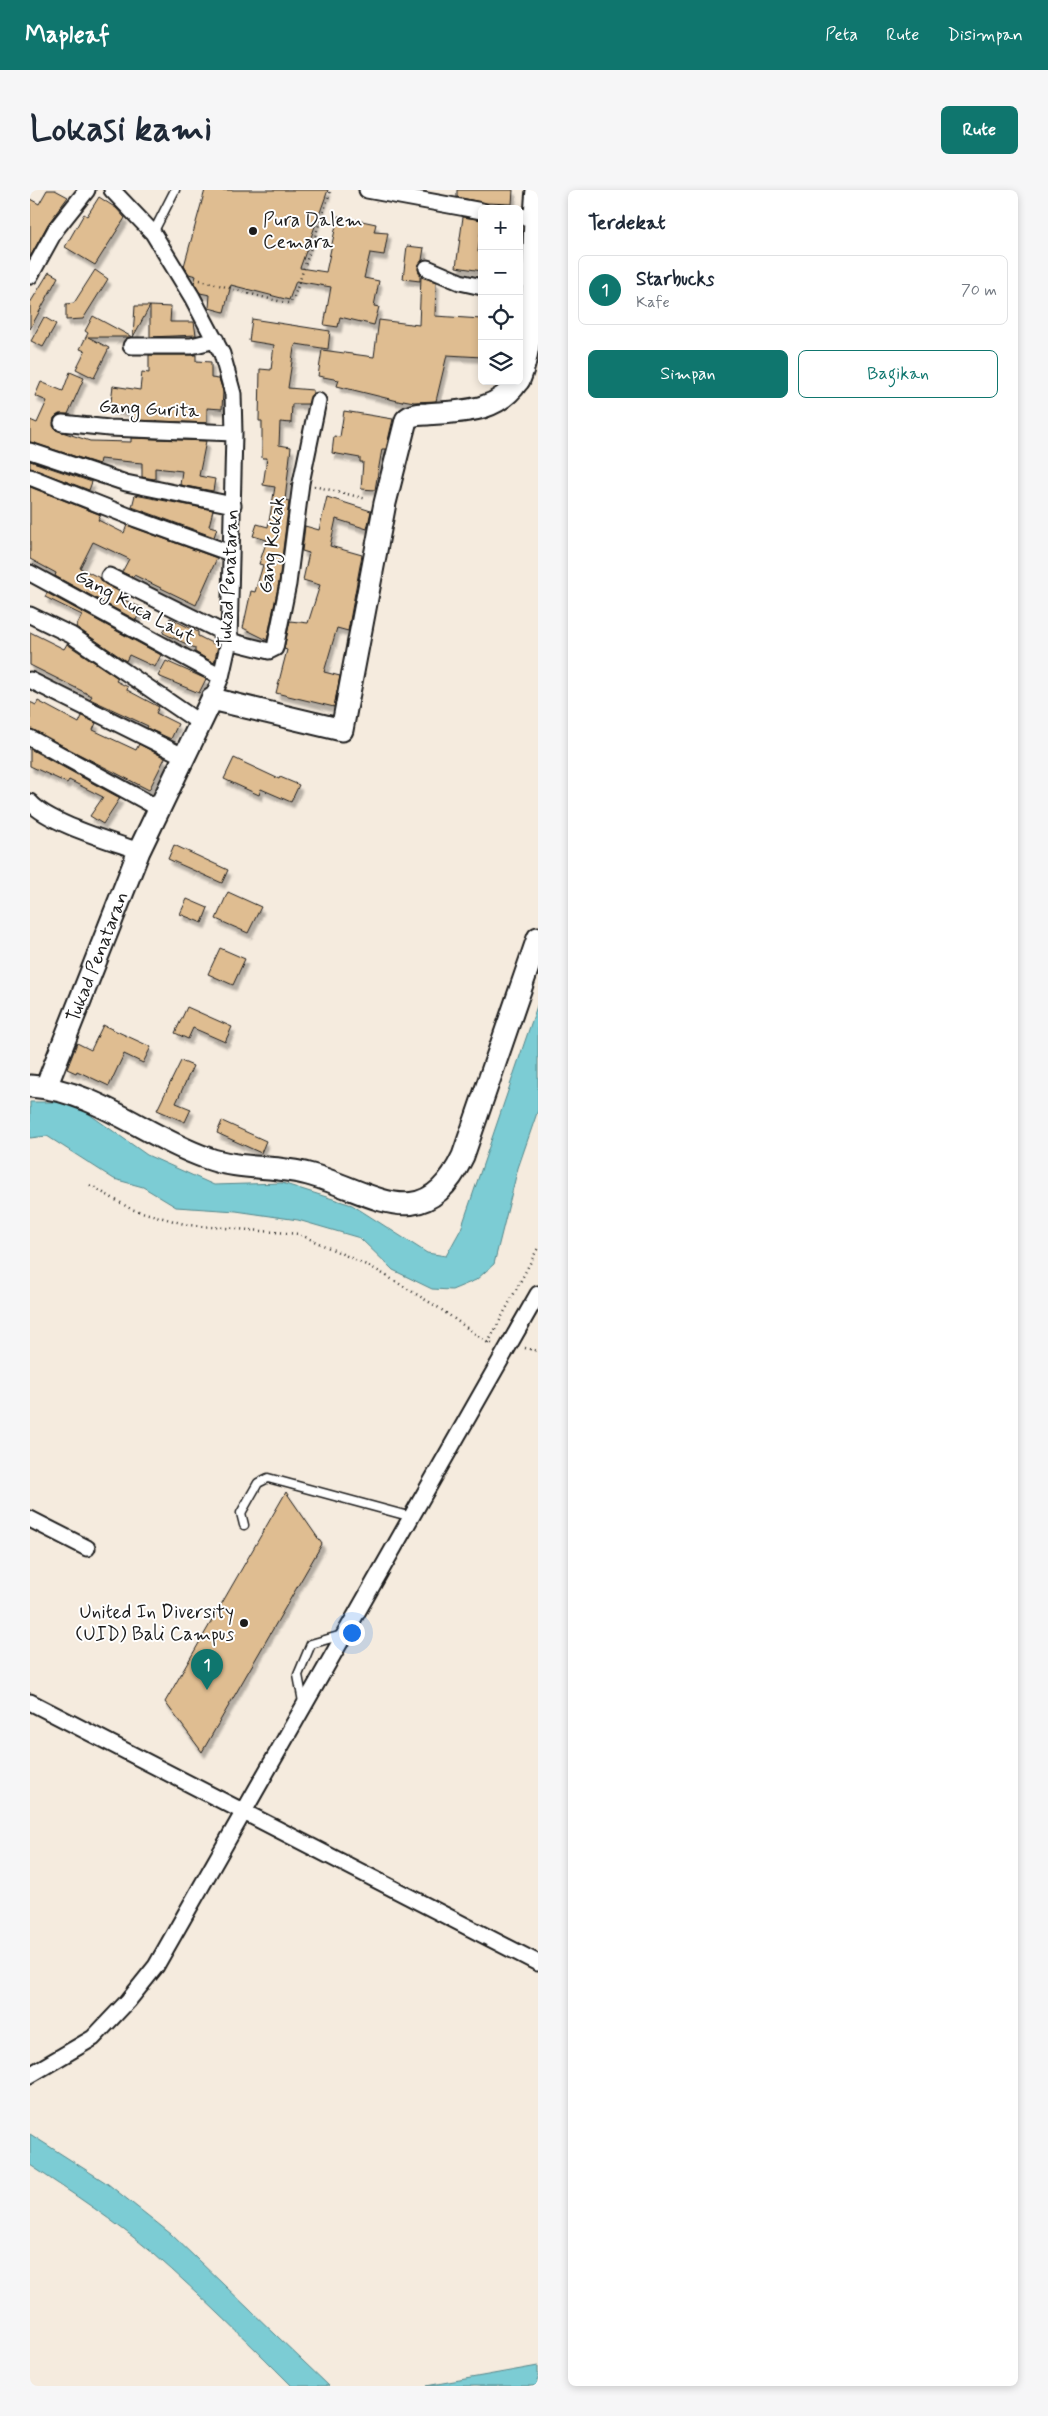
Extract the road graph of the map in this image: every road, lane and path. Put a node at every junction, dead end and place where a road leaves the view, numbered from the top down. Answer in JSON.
{"nodes":[{"id":1,"x":87,"y":190,"type":"edge"},
{"id":2,"x":112,"y":190,"type":"edge"},
{"id":3,"x":175,"y":190,"type":"edge"},
{"id":4,"x":331,"y":190,"type":"edge"},
{"id":5,"x":367,"y":190,"type":"edge"},
{"id":6,"x":537,"y":190,"type":"edge"},
{"id":7,"x":478,"y":210,"type":"edge"},
{"id":8,"x":531,"y":218,"type":"edge"},
{"id":9,"x":153,"y":233,"type":"junction"},
{"id":10,"x":427,"y":268,"type":"dead end"},
{"id":11,"x":30,"y":276,"type":"edge"},
{"id":12,"x":178,"y":276,"type":"junction"},
{"id":13,"x":478,"y":286,"type":"edge"},
{"id":14,"x":527,"y":294,"type":"edge"},
{"id":15,"x":216,"y":340,"type":"junction"},
{"id":16,"x":131,"y":346,"type":"dead end"},
{"id":17,"x":523,"y":372,"type":"edge"},
{"id":18,"x":515,"y":385,"type":"edge"},
{"id":19,"x":318,"y":401,"type":"dead end"},
{"id":20,"x":62,"y":423,"type":"dead end"},
{"id":21,"x":234,"y":433,"type":"junction"},
{"id":22,"x":30,"y":451,"type":"edge"},
{"id":23,"x":30,"y":477,"type":"edge"},
{"id":24,"x":301,"y":483,"type":"junction"},
{"id":25,"x":349,"y":494,"type":"dead end"},
{"id":26,"x":233,"y":505,"type":"junction"},
{"id":27,"x":230,"y":553,"type":"junction"},
{"id":28,"x":30,"y":573,"type":"edge"},
{"id":29,"x":110,"y":576,"type":"dead end"},
{"id":30,"x":30,"y":614,"type":"edge"},
{"id":31,"x":230,"y":639,"type":"junction"},
{"id":32,"x":221,"y":677,"type":"junction"},
{"id":33,"x":30,"y":680,"type":"edge"},
{"id":34,"x":212,"y":699,"type":"junction"},
{"id":35,"x":200,"y":723,"type":"junction"},
{"id":36,"x":30,"y":738,"type":"edge"},
{"id":37,"x":183,"y":756,"type":"junction"},
{"id":38,"x":32,"y":807,"type":"edge"},
{"id":39,"x":158,"y":808,"type":"junction"},
{"id":40,"x":139,"y":851,"type":"junction"},
{"id":41,"x":538,"y":938,"type":"edge"},
{"id":42,"x":38,"y":1086,"type":"edge"},
{"id":43,"x":90,"y":1185,"type":"dead end"},
{"id":44,"x":538,"y":1248,"type":"edge"},
{"id":45,"x":538,"y":1294,"type":"edge"},
{"id":46,"x":488,"y":1343,"type":"junction"},
{"id":47,"x":511,"y":1344,"type":"junction"},
{"id":48,"x":538,"y":1352,"type":"edge"},
{"id":49,"x":412,"y":1517,"type":"junction"},
{"id":50,"x":30,"y":1519,"type":"edge"},
{"id":51,"x":244,"y":1525,"type":"dead end"},
{"id":52,"x":87,"y":1548,"type":"dead end"},
{"id":53,"x":346,"y":1634,"type":"junction"},
{"id":54,"x":30,"y":1702,"type":"edge"},
{"id":55,"x":304,"y":1707,"type":"junction"},
{"id":56,"x":243,"y":1813,"type":"junction"},
{"id":57,"x":538,"y":1963,"type":"edge"},
{"id":58,"x":30,"y":2075,"type":"edge"}],
"edges":[{"from":1,"to":11,"type":"street"},
{"from":2,"to":9,"type":"street","name":"Tukad Penataran"},
{"from":3,"to":9,"type":"lane"},
{"from":4,"to":12,"type":"path"},
{"from":5,"to":7,"type":"street"},
{"from":6,"to":8,"type":"street"},
{"from":8,"to":14,"type":"street"},
{"from":9,"to":12,"type":"street","name":"Tukad Penataran"},
{"from":10,"to":13,"type":"street"},
{"from":12,"to":15,"type":"street","name":"Tukad Penataran"},
{"from":14,"to":17,"type":"street"},
{"from":15,"to":16,"type":"street"},
{"from":15,"to":21,"type":"street","name":"Tukad Penataran"},
{"from":18,"to":34,"type":"street"},
{"from":19,"to":24,"type":"street","name":"Gang Kokak"},
{"from":20,"to":21,"type":"street","name":"Gang Gurita"},
{"from":21,"to":26,"type":"street","name":"Tukad Penataran"},
{"from":22,"to":26,"type":"street"},
{"from":23,"to":27,"type":"street"},
{"from":24,"to":25,"type":"path"},
{"from":24,"to":31,"type":"street","name":"Gang Kokak"},
{"from":26,"to":27,"type":"street","name":"Tukad Penataran"},
{"from":27,"to":31,"type":"street","name":"Tukad Penataran"},
{"from":28,"to":32,"type":"street","name":"Gang Kuca Laut"},
{"from":29,"to":31,"type":"street"},
{"from":30,"to":35,"type":"street"},
{"from":31,"to":32,"type":"street","name":"Tukad Penataran"},
{"from":32,"to":34,"type":"street","name":"Tukad Penataran"},
{"from":33,"to":37,"type":"street"},
{"from":34,"to":35,"type":"street","name":"Tukad Penataran"},
{"from":35,"to":37,"type":"street","name":"Tukad Penataran"},
{"from":36,"to":39,"type":"street"},
{"from":37,"to":39,"type":"street","name":"Tukad Penataran"},
{"from":38,"to":40,"type":"street"},
{"from":39,"to":40,"type":"street","name":"Tukad Penataran"},
{"from":40,"to":42,"type":"street","name":"Tukad Penataran"},
{"from":41,"to":42,"type":"street"},
{"from":43,"to":46,"type":"path"},
{"from":44,"to":46,"type":"path"},
{"from":45,"to":47,"type":"street"},
{"from":46,"to":47,"type":"path"},
{"from":47,"to":48,"type":"path"},
{"from":47,"to":49,"type":"street"},
{"from":49,"to":51,"type":"lane"},
{"from":49,"to":53,"type":"street"},
{"from":50,"to":52,"type":"street"},
{"from":53,"to":55,"type":"street"},
{"from":53,"to":55,"type":"lane"},
{"from":54,"to":56,"type":"street"},
{"from":55,"to":56,"type":"street"},
{"from":56,"to":57,"type":"street"},
{"from":56,"to":58,"type":"street"}]}
